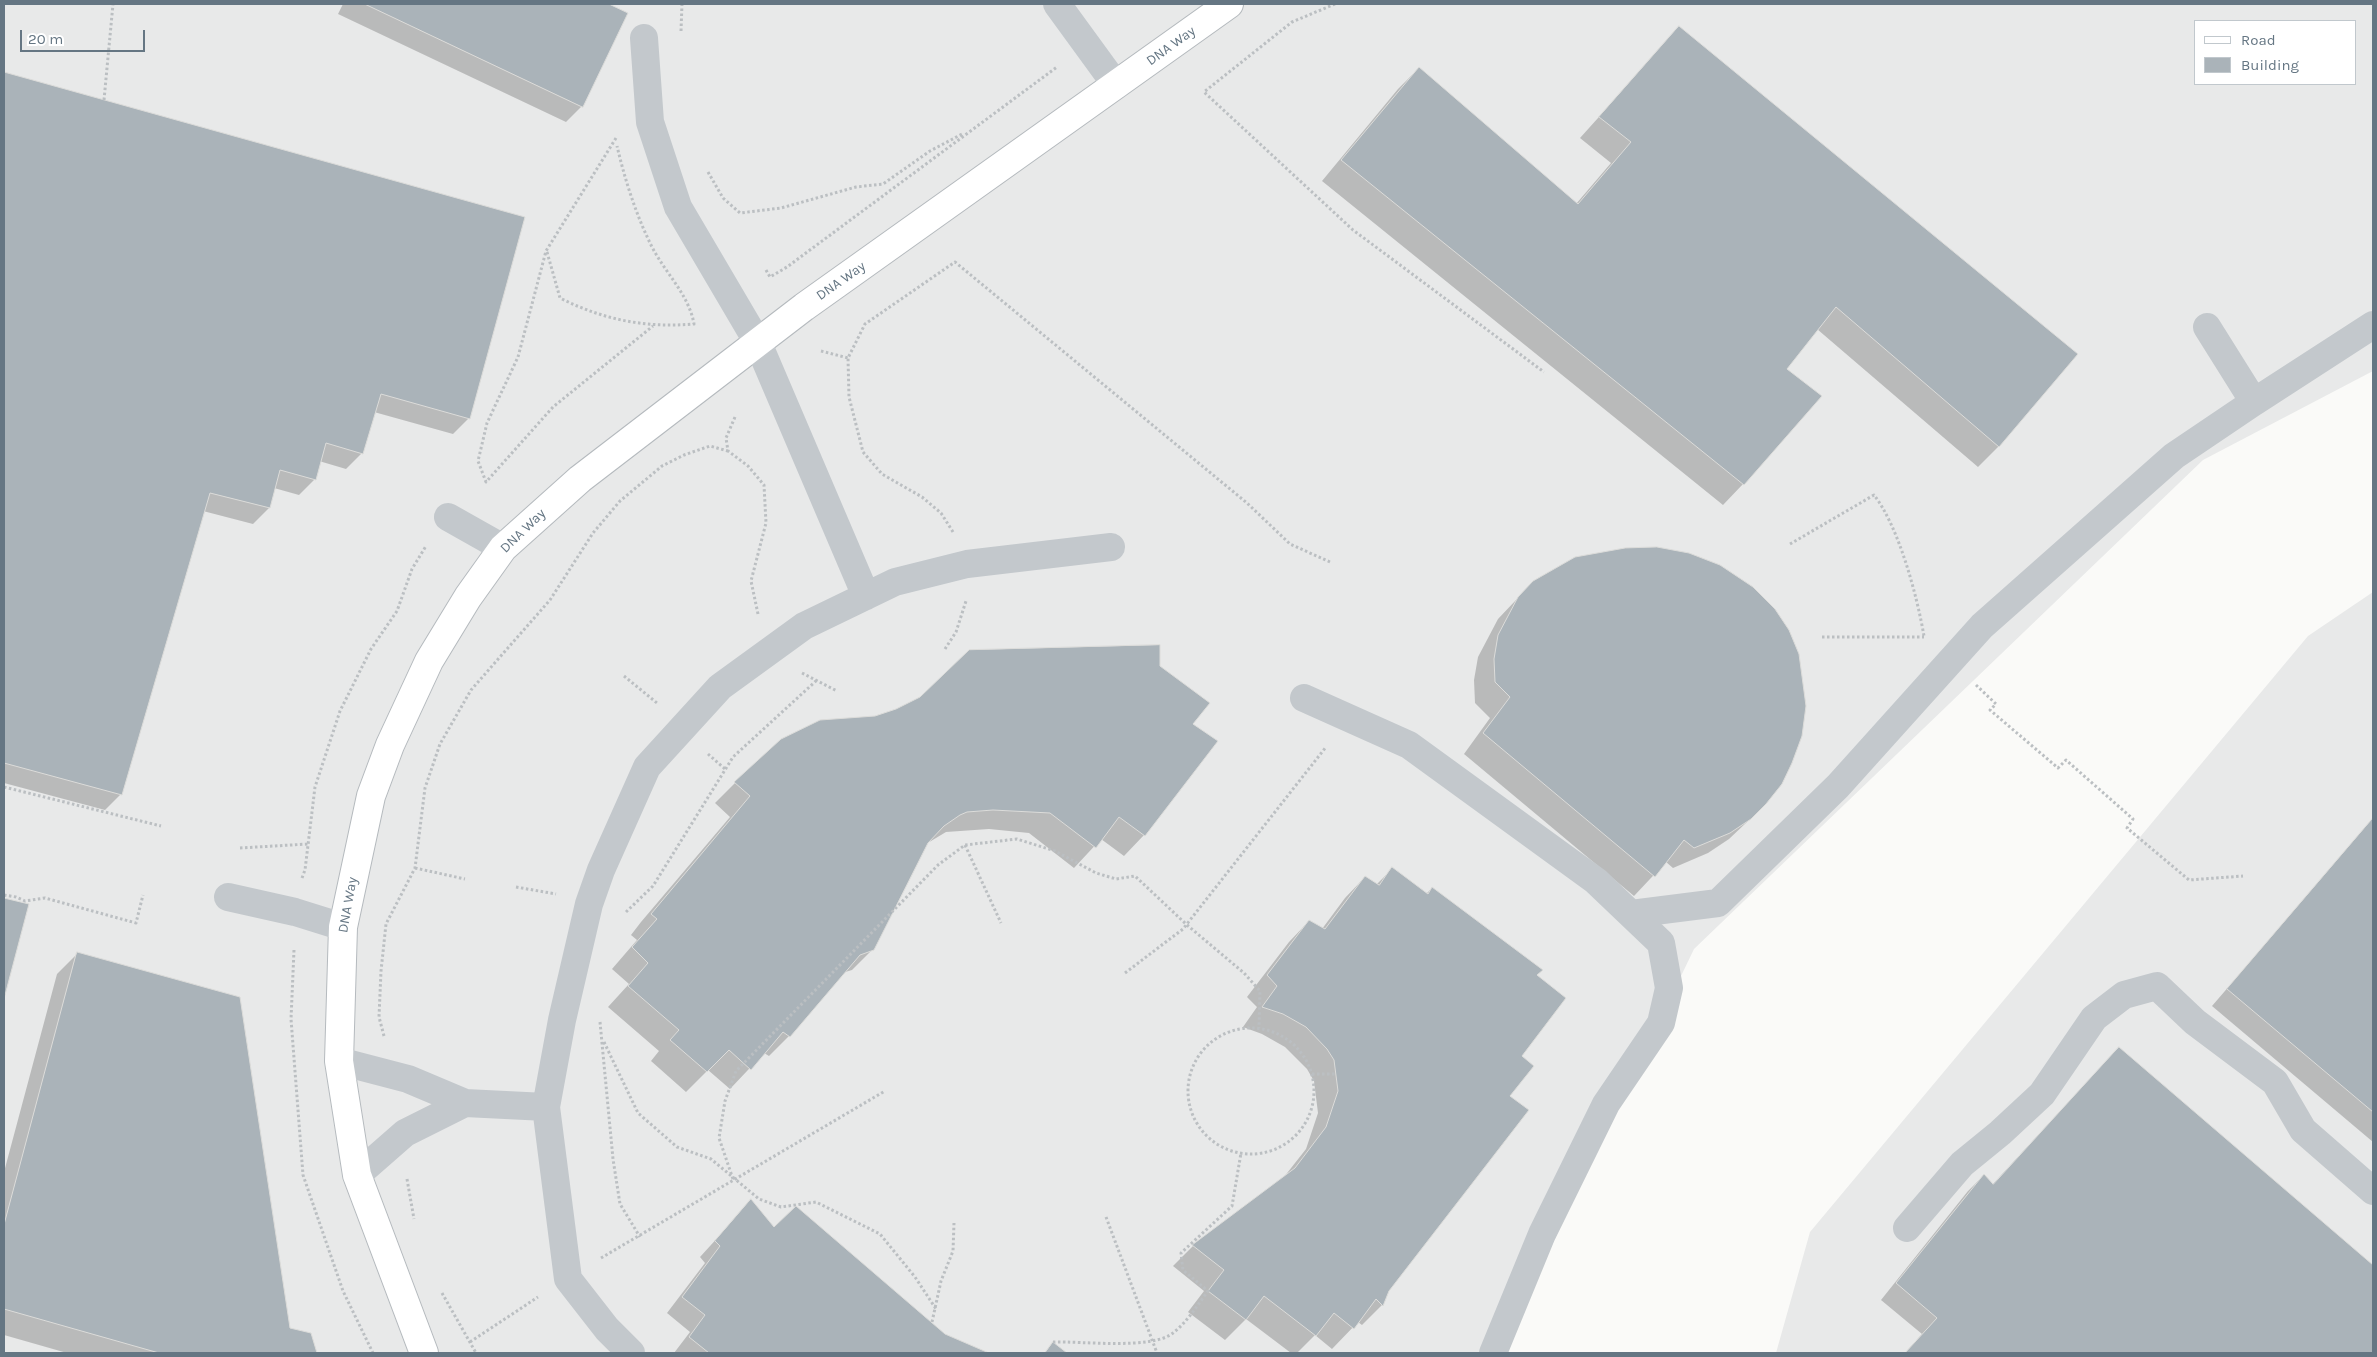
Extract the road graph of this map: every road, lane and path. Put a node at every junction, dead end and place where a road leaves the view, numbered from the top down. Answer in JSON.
{"nodes":[{"id":1,"x":113,"y":4,"type":"edge"},
{"id":2,"x":1056,"y":4,"type":"edge"},
{"id":3,"x":1229,"y":4,"type":"edge"},
{"id":4,"x":1335,"y":4,"type":"edge"},
{"id":5,"x":644,"y":38,"type":"dead end"},
{"id":6,"x":1057,"y":68,"type":"dead end"},
{"id":7,"x":1116,"y":85,"type":"junction"},
{"id":8,"x":104,"y":100,"type":"dead end"},
{"id":9,"x":974,"y":129,"type":"junction"},
{"id":10,"x":616,"y":138,"type":"dead end"},
{"id":11,"x":708,"y":172,"type":"dead end"},
{"id":12,"x":546,"y":251,"type":"junction"},
{"id":13,"x":766,"y":270,"type":"dead end"},
{"id":14,"x":694,"y":324,"type":"dead end"},
{"id":15,"x":2373,"y":325,"type":"edge"},
{"id":16,"x":653,"y":326,"type":"junction"},
{"id":17,"x":2208,"y":327,"type":"dead end"},
{"id":18,"x":758,"y":343,"type":"junction"},
{"id":19,"x":821,"y":351,"type":"dead end"},
{"id":20,"x":848,"y":358,"type":"junction"},
{"id":21,"x":1544,"y":372,"type":"dead end"},
{"id":22,"x":2254,"y":402,"type":"junction"},
{"id":23,"x":734,"y":417,"type":"dead end"},
{"id":24,"x":728,"y":451,"type":"junction"},
{"id":25,"x":448,"y":517,"type":"dead end"},
{"id":26,"x":955,"y":535,"type":"dead end"},
{"id":27,"x":432,"y":538,"type":"dead end"},
{"id":28,"x":1790,"y":544,"type":"dead end"},
{"id":29,"x":1111,"y":547,"type":"dead end"},
{"id":30,"x":503,"y":548,"type":"junction"},
{"id":31,"x":1330,"y":562,"type":"dead end"},
{"id":32,"x":969,"y":593,"type":"dead end"},
{"id":33,"x":866,"y":596,"type":"junction"},
{"id":34,"x":758,"y":614,"type":"dead end"},
{"id":35,"x":1822,"y":637,"type":"dead end"},
{"id":36,"x":945,"y":649,"type":"dead end"},
{"id":37,"x":801,"y":672,"type":"dead end"},
{"id":38,"x":624,"y":676,"type":"dead end"},
{"id":39,"x":817,"y":680,"type":"junction"},
{"id":40,"x":1970,"y":680,"type":"dead end"},
{"id":41,"x":837,"y":691,"type":"dead end"},
{"id":42,"x":1304,"y":698,"type":"dead end"},
{"id":43,"x":662,"y":707,"type":"dead end"},
{"id":44,"x":1331,"y":741,"type":"dead end"},
{"id":45,"x":704,"y":750,"type":"dead end"},
{"id":46,"x":725,"y":769,"type":"junction"},
{"id":47,"x":4,"y":787,"type":"edge"},
{"id":48,"x":162,"y":826,"type":"dead end"},
{"id":49,"x":308,"y":844,"type":"junction"},
{"id":50,"x":965,"y":845,"type":"junction"},
{"id":51,"x":240,"y":848,"type":"dead end"},
{"id":52,"x":415,"y":868,"type":"junction"},
{"id":53,"x":2242,"y":876,"type":"dead end"},
{"id":54,"x":465,"y":880,"type":"dead end"},
{"id":55,"x":299,"y":885,"type":"dead end"},
{"id":56,"x":516,"y":887,"type":"dead end"},
{"id":57,"x":4,"y":895,"type":"edge"},
{"id":58,"x":142,"y":895,"type":"dead end"},
{"id":59,"x":559,"y":895,"type":"dead end"},
{"id":60,"x":228,"y":897,"type":"dead end"},
{"id":61,"x":1631,"y":914,"type":"junction"},
{"id":62,"x":620,"y":917,"type":"dead end"},
{"id":63,"x":1001,"y":923,"type":"dead end"},
{"id":64,"x":1187,"y":924,"type":"junction"},
{"id":65,"x":343,"y":927,"type":"junction"},
{"id":66,"x":294,"y":949,"type":"dead end"},
{"id":67,"x":1125,"y":974,"type":"dead end"},
{"id":68,"x":1259,"y":1028,"type":"junction"},
{"id":69,"x":386,"y":1045,"type":"dead end"},
{"id":70,"x":339,"y":1060,"type":"junction"},
{"id":71,"x":1312,"y":1074,"type":"junction"},
{"id":72,"x":1337,"y":1074,"type":"dead end"},
{"id":73,"x":885,"y":1091,"type":"dead end"},
{"id":74,"x":465,"y":1103,"type":"junction"},
{"id":75,"x":546,"y":1107,"type":"junction"},
{"id":76,"x":1241,"y":1153,"type":"junction"},
{"id":77,"x":405,"y":1170,"type":"dead end"},
{"id":78,"x":357,"y":1175,"type":"junction"},
{"id":79,"x":733,"y":1179,"type":"junction"},
{"id":80,"x":2373,"y":1192,"type":"edge"},
{"id":81,"x":1106,"y":1217,"type":"dead end"},
{"id":82,"x":415,"y":1223,"type":"dead end"},
{"id":83,"x":954,"y":1223,"type":"dead end"},
{"id":84,"x":1908,"y":1228,"type":"dead end"},
{"id":85,"x":640,"y":1237,"type":"junction"},
{"id":86,"x":593,"y":1263,"type":"dead end"},
{"id":87,"x":439,"y":1284,"type":"dead end"},
{"id":88,"x":546,"y":1291,"type":"dead end"},
{"id":89,"x":936,"y":1308,"type":"junction"},
{"id":90,"x":932,"y":1322,"type":"dead end"},
{"id":91,"x":1152,"y":1340,"type":"junction"},
{"id":92,"x":470,"y":1342,"type":"junction"},
{"id":93,"x":1053,"y":1342,"type":"dead end"},
{"id":94,"x":373,"y":1353,"type":"edge"},
{"id":95,"x":424,"y":1353,"type":"edge"},
{"id":96,"x":476,"y":1353,"type":"edge"},
{"id":97,"x":631,"y":1353,"type":"edge"},
{"id":98,"x":1157,"y":1353,"type":"edge"},
{"id":99,"x":1493,"y":1353,"type":"edge"}],
"edges":[{"from":1,"to":8,"type":"path"},
{"from":2,"to":7,"type":"lane"},
{"from":3,"to":7,"type":"main road","name":"DNA Way"},
{"from":4,"to":21,"type":"path"},
{"from":5,"to":18,"type":"lane"},
{"from":6,"to":9,"type":"path"},
{"from":7,"to":18,"type":"main road","name":"DNA Way"},
{"from":9,"to":11,"type":"path"},
{"from":9,"to":13,"type":"path"},
{"from":10,"to":12,"type":"path"},
{"from":12,"to":16,"type":"path"},
{"from":12,"to":16,"type":"path"},
{"from":14,"to":16,"type":"path"},
{"from":15,"to":22,"type":"lane"},
{"from":17,"to":22,"type":"lane"},
{"from":18,"to":30,"type":"main road","name":"DNA Way"},
{"from":18,"to":33,"type":"lane"},
{"from":19,"to":20,"type":"path"},
{"from":20,"to":26,"type":"path"},
{"from":20,"to":31,"type":"path"},
{"from":22,"to":61,"type":"lane"},
{"from":23,"to":24,"type":"path"},
{"from":24,"to":34,"type":"path"},
{"from":24,"to":52,"type":"path"},
{"from":25,"to":30,"type":"lane"},
{"from":27,"to":49,"type":"path"},
{"from":28,"to":35,"type":"path"},
{"from":29,"to":33,"type":"lane"},
{"from":30,"to":65,"type":"main road","name":"DNA Way"},
{"from":32,"to":36,"type":"path"},
{"from":33,"to":75,"type":"lane"},
{"from":37,"to":39,"type":"path"},
{"from":38,"to":43,"type":"path"},
{"from":39,"to":41,"type":"path"},
{"from":39,"to":46,"type":"path"},
{"from":40,"to":53,"type":"path"},
{"from":42,"to":61,"type":"lane"},
{"from":44,"to":64,"type":"path"},
{"from":45,"to":46,"type":"path"},
{"from":46,"to":62,"type":"path"},
{"from":47,"to":48,"type":"path"},
{"from":49,"to":51,"type":"path"},
{"from":49,"to":55,"type":"path"},
{"from":50,"to":63,"type":"path"},
{"from":50,"to":64,"type":"path"},
{"from":50,"to":79,"type":"path"},
{"from":52,"to":54,"type":"path"},
{"from":52,"to":69,"type":"path"},
{"from":56,"to":59,"type":"path"},
{"from":57,"to":58,"type":"path"},
{"from":60,"to":65,"type":"lane"},
{"from":61,"to":99,"type":"lane"},
{"from":64,"to":67,"type":"path"},
{"from":64,"to":68,"type":"path"},
{"from":65,"to":70,"type":"main road","name":"DNA Way"},
{"from":66,"to":94,"type":"path"},
{"from":68,"to":71,"type":"path"},
{"from":68,"to":76,"type":"path"},
{"from":70,"to":74,"type":"lane"},
{"from":70,"to":78,"type":"main road","name":"DNA Way"},
{"from":71,"to":72,"type":"path"},
{"from":71,"to":76,"type":"path"},
{"from":73,"to":79,"type":"path"},
{"from":74,"to":75,"type":"lane"},
{"from":74,"to":78,"type":"lane"},
{"from":75,"to":97,"type":"lane"},
{"from":76,"to":91,"type":"path"},
{"from":77,"to":82,"type":"path"},
{"from":78,"to":95,"type":"main road","name":"DNA Way"},
{"from":79,"to":85,"type":"path"},
{"from":79,"to":85,"type":"path"},
{"from":79,"to":89,"type":"path"},
{"from":80,"to":84,"type":"lane"},
{"from":81,"to":91,"type":"path"},
{"from":83,"to":89,"type":"path"},
{"from":85,"to":86,"type":"path"},
{"from":87,"to":92,"type":"path"},
{"from":88,"to":92,"type":"path"},
{"from":89,"to":90,"type":"path"},
{"from":91,"to":93,"type":"path"},
{"from":91,"to":98,"type":"path"},
{"from":92,"to":96,"type":"path"}]}
